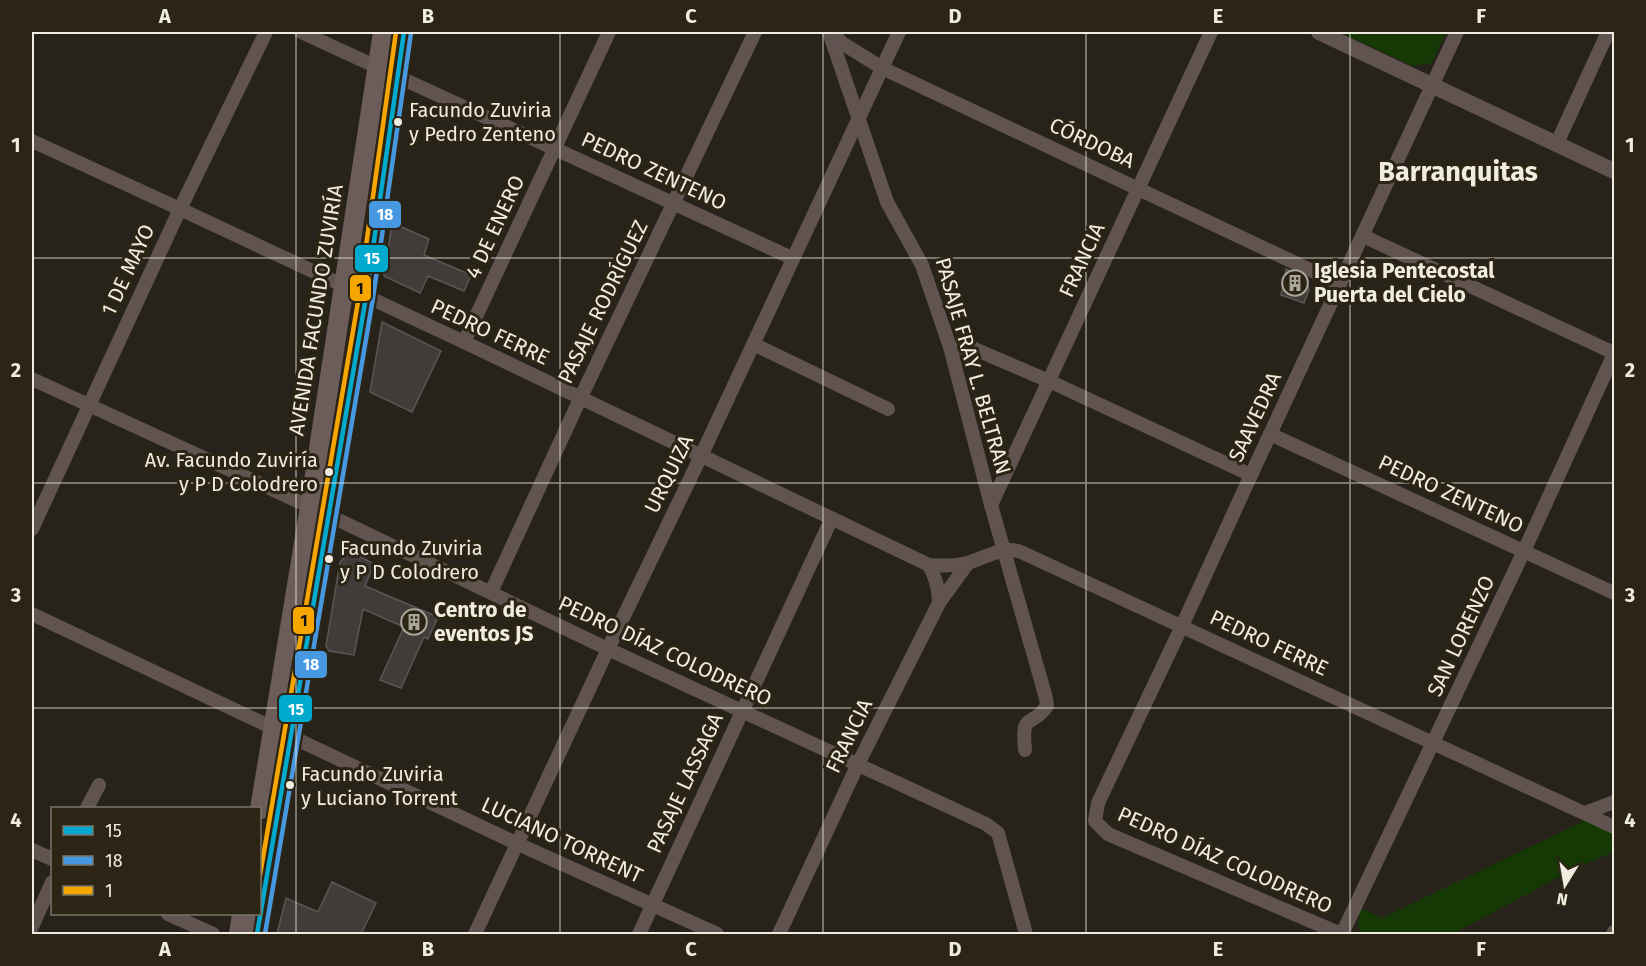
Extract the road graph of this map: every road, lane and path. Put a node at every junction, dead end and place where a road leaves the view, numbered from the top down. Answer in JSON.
{"nodes":[{"id":1,"x":266,"y":32,"type":"edge"},
{"id":2,"x":301,"y":32,"type":"edge"},
{"id":3,"x":383,"y":32,"type":"edge"},
{"id":4,"x":404,"y":32,"type":"edge"},
{"id":5,"x":609,"y":32,"type":"edge"},
{"id":6,"x":755,"y":32,"type":"edge"},
{"id":7,"x":830,"y":32,"type":"edge"},
{"id":8,"x":899,"y":32,"type":"edge"},
{"id":9,"x":1211,"y":32,"type":"edge"},
{"id":10,"x":1318,"y":32,"type":"edge"},
{"id":11,"x":1457,"y":32,"type":"edge"},
{"id":12,"x":1608,"y":32,"type":"edge"},
{"id":13,"x":378,"y":66,"type":"junction"},
{"id":14,"x":882,"y":68,"type":"junction"},
{"id":15,"x":398,"y":76,"type":"junction"},
{"id":16,"x":1433,"y":85,"type":"junction"},
{"id":17,"x":858,"y":120,"type":"junction"},
{"id":18,"x":32,"y":141,"type":"edge"},
{"id":19,"x":1557,"y":143,"type":"junction"},
{"id":20,"x":555,"y":148,"type":"junction"},
{"id":21,"x":1614,"y":171,"type":"edge"},
{"id":22,"x":1138,"y":189,"type":"junction"},
{"id":23,"x":674,"y":203,"type":"junction"},
{"id":24,"x":180,"y":209,"type":"junction"},
{"id":25,"x":1363,"y":236,"type":"junction"},
{"id":26,"x":792,"y":258,"type":"junction"},
{"id":27,"x":1340,"y":284,"type":"junction"},
{"id":28,"x":345,"y":287,"type":"junction"},
{"id":29,"x":366,"y":297,"type":"junction"},
{"id":30,"x":464,"y":342,"type":"junction"},
{"id":31,"x":753,"y":344,"type":"junction"},
{"id":32,"x":950,"y":347,"type":"junction"},
{"id":33,"x":1614,"y":354,"type":"edge"},
{"id":34,"x":32,"y":379,"type":"edge"},
{"id":35,"x":1049,"y":381,"type":"junction"},
{"id":36,"x":580,"y":399,"type":"junction"},
{"id":37,"x":88,"y":405,"type":"junction"},
{"id":38,"x":888,"y":409,"type":"dead end"},
{"id":39,"x":1270,"y":434,"type":"junction"},
{"id":40,"x":701,"y":456,"type":"junction"},
{"id":41,"x":1251,"y":475,"type":"junction"},
{"id":42,"x":991,"y":506,"type":"junction"},
{"id":43,"x":310,"y":507,"type":"junction"},
{"id":44,"x":328,"y":515,"type":"junction"},
{"id":45,"x":831,"y":520,"type":"junction"},
{"id":46,"x":32,"y":529,"type":"edge"},
{"id":47,"x":1005,"y":549,"type":"junction"},
{"id":48,"x":1524,"y":551,"type":"junction"},
{"id":49,"x":968,"y":563,"type":"junction"},
{"id":50,"x":929,"y":565,"type":"junction"},
{"id":51,"x":491,"y":592,"type":"junction"},
{"id":52,"x":1614,"y":593,"type":"edge"},
{"id":53,"x":939,"y":603,"type":"junction"},
{"id":54,"x":32,"y":614,"type":"edge"},
{"id":55,"x":1182,"y":626,"type":"junction"},
{"id":56,"x":608,"y":649,"type":"junction"},
{"id":57,"x":742,"y":710,"type":"junction"},
{"id":58,"x":273,"y":728,"type":"junction"},
{"id":59,"x":292,"y":736,"type":"junction"},
{"id":60,"x":1434,"y":743,"type":"junction"},
{"id":61,"x":1025,"y":750,"type":"dead end"},
{"id":62,"x":858,"y":764,"type":"junction"},
{"id":63,"x":99,"y":784,"type":"dead end"},
{"id":64,"x":1614,"y":802,"type":"edge"},
{"id":65,"x":88,"y":807,"type":"edge"},
{"id":66,"x":260,"y":807,"type":"edge"},
{"id":67,"x":1585,"y":813,"type":"junction"},
{"id":68,"x":1095,"y":821,"type":"joint"},
{"id":69,"x":1614,"y":827,"type":"edge"},
{"id":70,"x":518,"y":844,"type":"junction"},
{"id":71,"x":32,"y":850,"type":"edge"},
{"id":72,"x":51,"y":859,"type":"edge"},
{"id":73,"x":51,"y":884,"type":"edge"},
{"id":74,"x":652,"y":905,"type":"junction"},
{"id":75,"x":261,"y":911,"type":"edge"},
{"id":76,"x":170,"y":915,"type":"edge"},
{"id":77,"x":242,"y":915,"type":"edge"},
{"id":78,"x":260,"y":915,"type":"edge"},
{"id":79,"x":32,"y":927,"type":"edge"},
{"id":80,"x":213,"y":934,"type":"edge"},
{"id":81,"x":239,"y":934,"type":"edge"},
{"id":82,"x":257,"y":934,"type":"edge"},
{"id":83,"x":476,"y":934,"type":"edge"},
{"id":84,"x":639,"y":934,"type":"edge"},
{"id":85,"x":717,"y":934,"type":"edge"},
{"id":86,"x":779,"y":934,"type":"edge"},
{"id":87,"x":1026,"y":934,"type":"edge"},
{"id":88,"x":1341,"y":934,"type":"edge"}],
"edges":[{"from":1,"to":24,"type":"street","name":"1 DE MAYO"},
{"from":2,"to":13,"type":"street","name":"PEDRO ZENTENO"},
{"from":3,"to":13,"type":"main road","name":"AVENIDA FACUNDO ZUVIRÍA"},
{"from":4,"to":15,"type":"main road"},
{"from":5,"to":20,"type":"street","name":"4 DE ENERO"},
{"from":6,"to":23,"type":"street","name":"PASAJE RODRÍGUEZ"},
{"from":7,"to":14,"type":"street","name":"CÓRDOBA"},
{"from":7,"to":17,"type":"street","name":"PASAJE FRAY L. BELTRAN"},
{"from":8,"to":14,"type":"street","name":"URQUIZA"},
{"from":9,"to":22,"type":"street","name":"FRANCIA"},
{"from":10,"to":16,"type":"street"},
{"from":11,"to":16,"type":"street","name":"SAAVEDRA"},
{"from":12,"to":19,"type":"street"},
{"from":13,"to":15,"type":"street","name":"PEDRO ZENTENO"},
{"from":13,"to":28,"type":"main road","name":"AVENIDA FACUNDO ZUVIRÍA"},
{"from":14,"to":17,"type":"street","name":"URQUIZA"},
{"from":14,"to":22,"type":"street","name":"CÓRDOBA"},
{"from":15,"to":20,"type":"street","name":"PEDRO ZENTENO"},
{"from":15,"to":29,"type":"main road"},
{"from":16,"to":19,"type":"street"},
{"from":16,"to":25,"type":"street","name":"SAAVEDRA"},
{"from":17,"to":26,"type":"street","name":"URQUIZA"},
{"from":17,"to":32,"type":"street","name":"PASAJE FRAY L. BELTRAN"},
{"from":18,"to":24,"type":"street","name":"PEDRO FERRE"},
{"from":19,"to":21,"type":"street"},
{"from":20,"to":23,"type":"street","name":"PEDRO ZENTENO"},
{"from":20,"to":30,"type":"street","name":"4 DE ENERO"},
{"from":22,"to":27,"type":"street","name":"CÓRDOBA"},
{"from":22,"to":35,"type":"street","name":"FRANCIA"},
{"from":23,"to":26,"type":"street","name":"PEDRO ZENTENO"},
{"from":23,"to":36,"type":"street","name":"PASAJE RODRÍGUEZ"},
{"from":24,"to":28,"type":"street","name":"PEDRO FERRE"},
{"from":24,"to":37,"type":"street","name":"1 DE MAYO"},
{"from":25,"to":27,"type":"street","name":"SAAVEDRA"},
{"from":25,"to":33,"type":"street"},
{"from":26,"to":31,"type":"street","name":"URQUIZA"},
{"from":27,"to":39,"type":"street","name":"SAAVEDRA"},
{"from":28,"to":29,"type":"street","name":"PEDRO FERRE"},
{"from":28,"to":43,"type":"main road","name":"AVENIDA FACUNDO ZUVIRÍA"},
{"from":29,"to":30,"type":"street","name":"PEDRO FERRE"},
{"from":29,"to":44,"type":"main road"},
{"from":30,"to":36,"type":"street","name":"PEDRO FERRE"},
{"from":31,"to":38,"type":"street"},
{"from":31,"to":40,"type":"street","name":"URQUIZA"},
{"from":32,"to":35,"type":"street"},
{"from":32,"to":42,"type":"street","name":"PASAJE FRAY L. BELTRAN"},
{"from":33,"to":48,"type":"street","name":"SAN LORENZO"},
{"from":34,"to":37,"type":"street","name":"PEDRO DÍAZ COLODRERO"},
{"from":35,"to":41,"type":"street"},
{"from":35,"to":42,"type":"street","name":"FRANCIA"},
{"from":36,"to":40,"type":"street","name":"PEDRO FERRE"},
{"from":36,"to":51,"type":"street","name":"PASAJE RODRÍGUEZ"},
{"from":37,"to":43,"type":"street","name":"PEDRO DÍAZ COLODRERO"},
{"from":37,"to":46,"type":"street","name":"1 DE MAYO"},
{"from":39,"to":41,"type":"street","name":"SAAVEDRA"},
{"from":39,"to":48,"type":"street","name":"PEDRO ZENTENO"},
{"from":40,"to":45,"type":"street","name":"PEDRO FERRE"},
{"from":40,"to":56,"type":"street","name":"URQUIZA"},
{"from":41,"to":55,"type":"street","name":"SAAVEDRA"},
{"from":42,"to":47,"type":"street","name":"PASAJE FRAY L. BELTRAN"},
{"from":43,"to":44,"type":"street","name":"PEDRO DÍAZ COLODRERO"},
{"from":43,"to":58,"type":"main road","name":"AVENIDA FACUNDO ZUVIRÍA"},
{"from":44,"to":51,"type":"street","name":"PEDRO DÍAZ COLODRERO"},
{"from":44,"to":59,"type":"main road"},
{"from":45,"to":50,"type":"street","name":"PEDRO FERRE"},
{"from":45,"to":57,"type":"street","name":"PASAJE LASSAGA"},
{"from":47,"to":49,"type":"street","name":"PEDRO FERRE"},
{"from":47,"to":55,"type":"street","name":"PEDRO FERRE"},
{"from":47,"to":61,"type":"street","name":"PASAJE FRAY L. BELTRAN"},
{"from":48,"to":52,"type":"street","name":"PEDRO ZENTENO"},
{"from":48,"to":60,"type":"street","name":"SAN LORENZO"},
{"from":49,"to":50,"type":"street","name":"PEDRO FERRE"},
{"from":49,"to":53,"type":"street","name":"FRANCIA"},
{"from":50,"to":53,"type":"street"},
{"from":51,"to":56,"type":"street","name":"PEDRO DÍAZ COLODRERO"},
{"from":53,"to":62,"type":"street","name":"FRANCIA"},
{"from":54,"to":58,"type":"street","name":"LUCIANO TORRENT"},
{"from":55,"to":60,"type":"street","name":"PEDRO FERRE"},
{"from":55,"to":68,"type":"street","name":"SAAVEDRA"},
{"from":56,"to":57,"type":"street","name":"PEDRO DÍAZ COLODRERO"},
{"from":56,"to":70,"type":"street","name":"URQUIZA"},
{"from":57,"to":62,"type":"street","name":"PEDRO DÍAZ COLODRERO"},
{"from":57,"to":74,"type":"street","name":"PASAJE LASSAGA"},
{"from":58,"to":59,"type":"street","name":"LUCIANO TORRENT"},
{"from":58,"to":66,"type":"main road","name":"AVENIDA FACUNDO ZUVIRÍA"},
{"from":59,"to":70,"type":"street","name":"LUCIANO TORRENT"},
{"from":59,"to":75,"type":"main road"},
{"from":60,"to":67,"type":"street","name":"PEDRO FERRE"},
{"from":60,"to":88,"type":"street","name":"SAN LORENZO"},
{"from":62,"to":86,"type":"street","name":"FRANCIA"},
{"from":62,"to":87,"type":"street","name":"PEDRO DÍAZ COLODRERO"},
{"from":63,"to":65,"type":"street"},
{"from":64,"to":67,"type":"street"},
{"from":67,"to":69,"type":"street","name":"PEDRO FERRE"},
{"from":68,"to":88,"type":"street","name":"PEDRO DÍAZ COLODRERO"},
{"from":70,"to":74,"type":"street","name":"LUCIANO TORRENT"},
{"from":70,"to":83,"type":"street","name":"URQUIZA"},
{"from":71,"to":72,"type":"street"},
{"from":73,"to":79,"type":"street"},
{"from":74,"to":84,"type":"street","name":"PASAJE LASSAGA"},
{"from":74,"to":85,"type":"street","name":"LUCIANO TORRENT"},
{"from":76,"to":80,"type":"street"},
{"from":77,"to":81,"type":"main road"},
{"from":78,"to":82,"type":"main road"}]}
